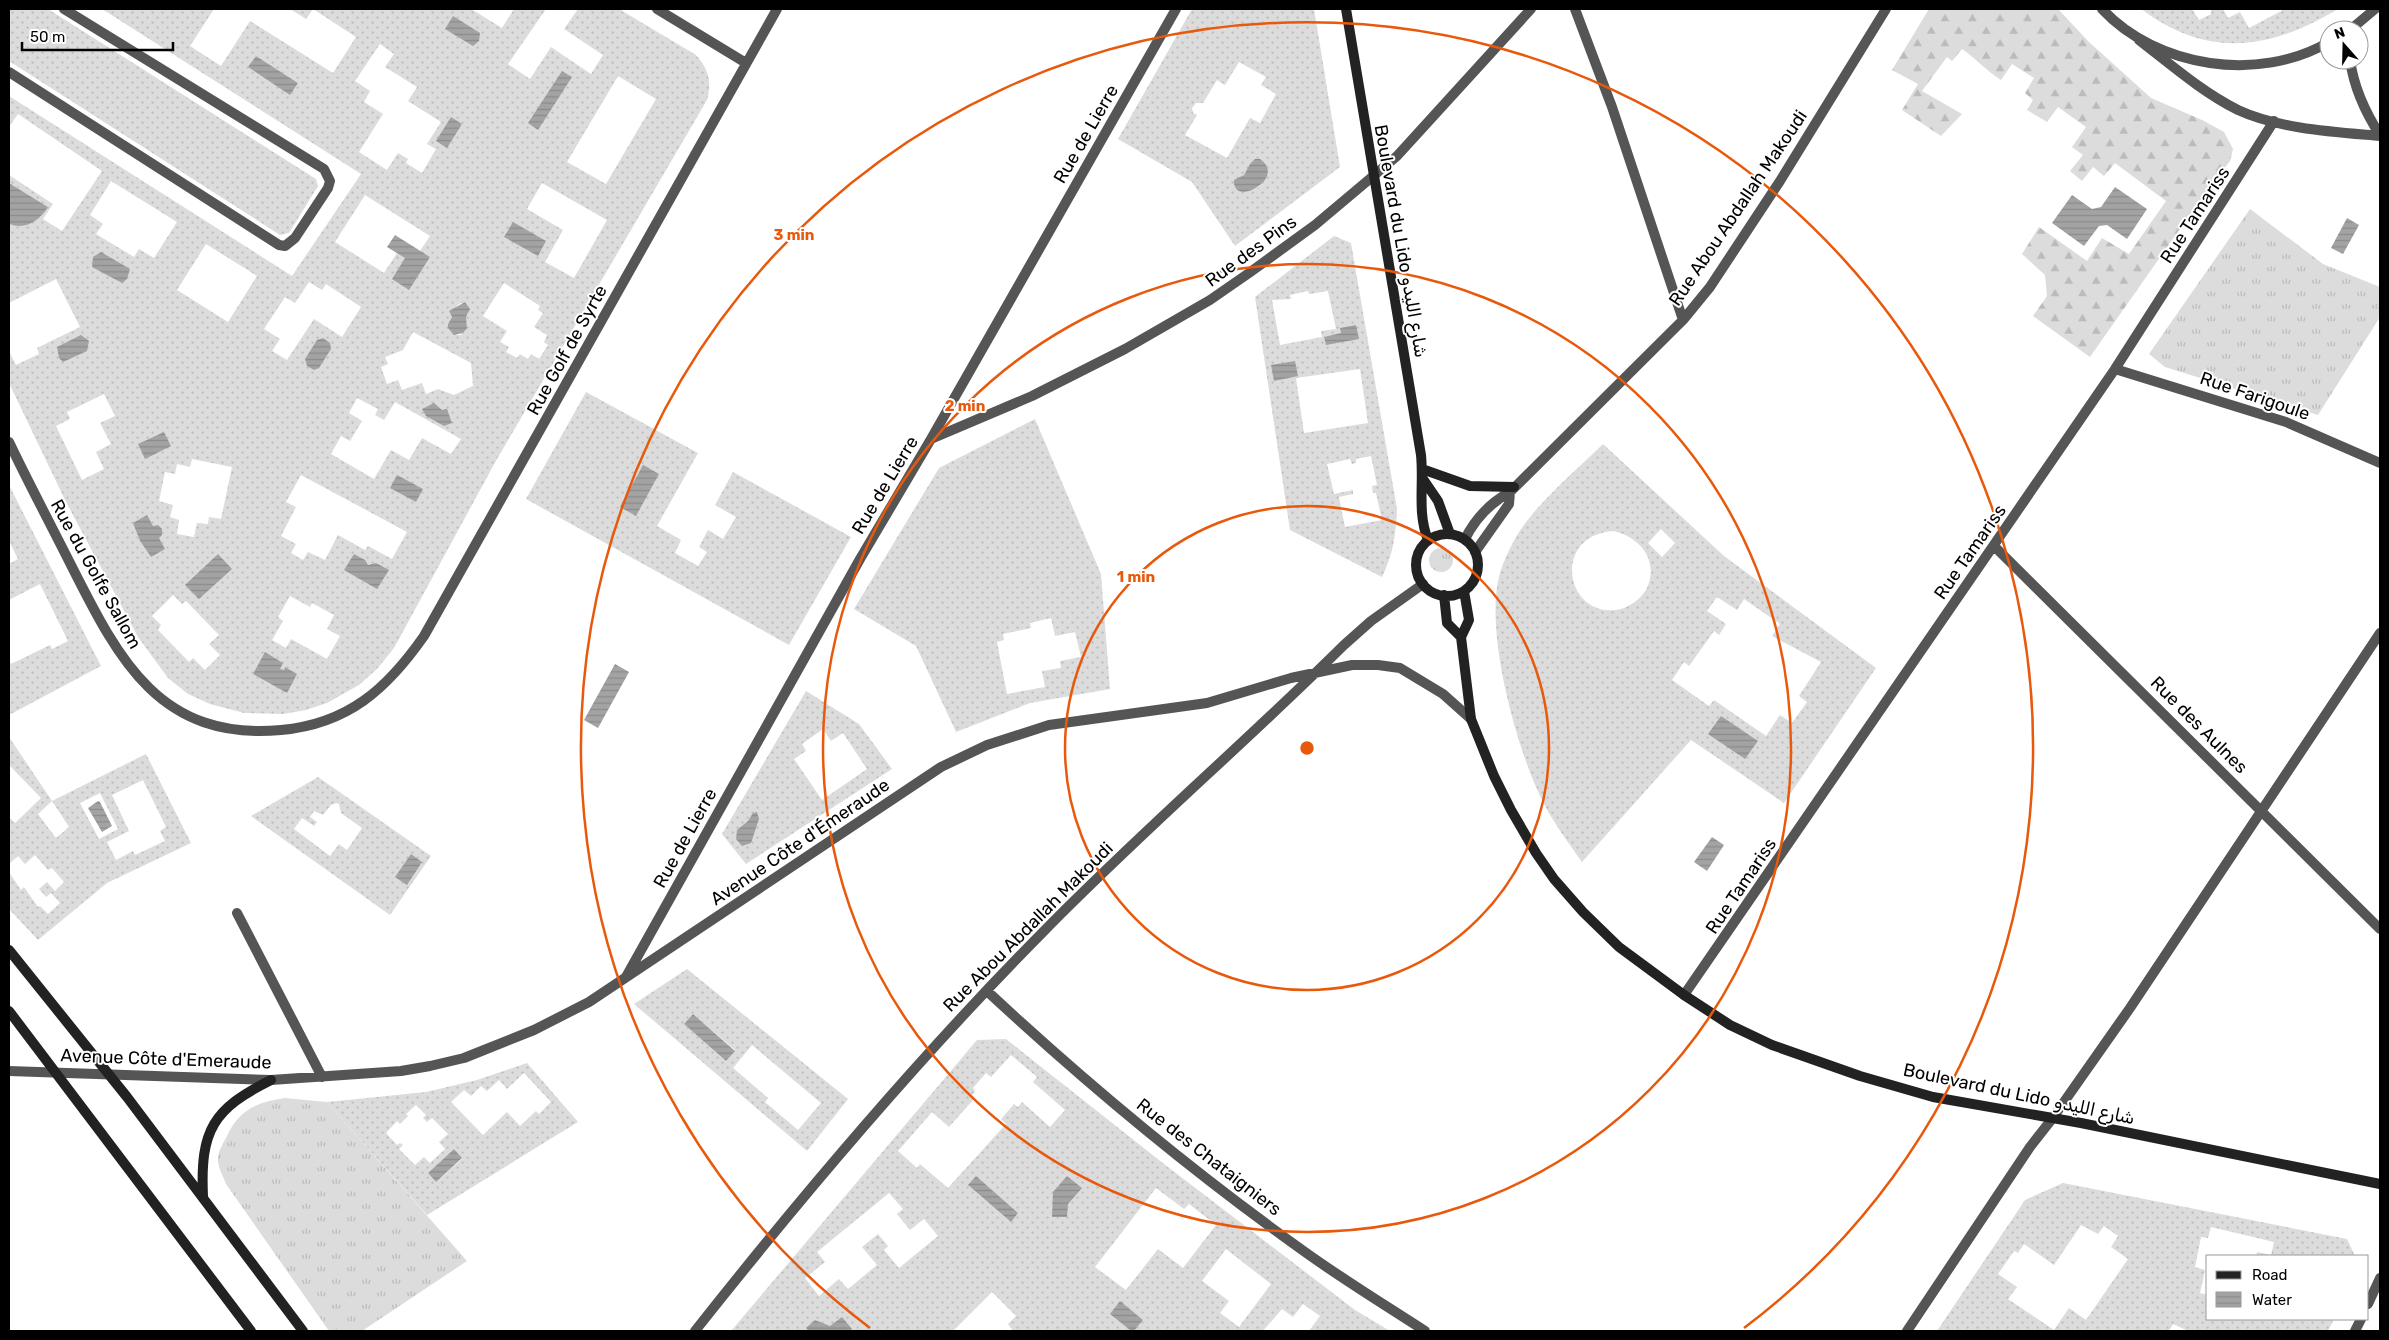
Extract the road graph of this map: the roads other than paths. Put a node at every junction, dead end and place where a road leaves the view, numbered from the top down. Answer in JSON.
{"nodes":[{"id":1,"x":64,"y":9,"type":"edge"},
{"id":2,"x":657,"y":9,"type":"edge"},
{"id":3,"x":777,"y":9,"type":"edge"},
{"id":4,"x":1176,"y":9,"type":"edge"},
{"id":5,"x":1346,"y":9,"type":"edge"},
{"id":6,"x":1531,"y":9,"type":"edge"},
{"id":7,"x":1575,"y":9,"type":"edge"},
{"id":8,"x":1886,"y":9,"type":"edge"},
{"id":9,"x":2102,"y":9,"type":"edge"},
{"id":10,"x":2375,"y":9,"type":"edge"},
{"id":11,"x":2362,"y":20,"type":"edge"},
{"id":12,"x":2139,"y":40,"type":"junction"},
{"id":13,"x":2319,"y":46,"type":"edge"},
{"id":14,"x":746,"y":63,"type":"junction"},
{"id":15,"x":2352,"y":70,"type":"edge"},
{"id":16,"x":9,"y":72,"type":"edge"},
{"id":17,"x":2274,"y":121,"type":"junction"},
{"id":18,"x":2380,"y":135,"type":"edge"},
{"id":19,"x":1374,"y":177,"type":"junction"},
{"id":20,"x":1683,"y":320,"type":"junction"},
{"id":21,"x":2115,"y":369,"type":"junction"},
{"id":22,"x":931,"y":439,"type":"junction"},
{"id":23,"x":9,"y":442,"type":"edge"},
{"id":24,"x":2380,"y":463,"type":"edge"},
{"id":25,"x":1423,"y":474,"type":"junction"},
{"id":26,"x":1512,"y":489,"type":"junction"},
{"id":27,"x":1450,"y":534,"type":"junction"},
{"id":28,"x":1465,"y":539,"type":"junction"},
{"id":29,"x":1428,"y":540,"type":"junction"},
{"id":30,"x":1994,"y":546,"type":"junction"},
{"id":31,"x":1476,"y":552,"type":"junction"},
{"id":32,"x":1423,"y":584,"type":"junction"},
{"id":33,"x":1464,"y":591,"type":"junction"},
{"id":34,"x":1444,"y":595,"type":"junction"},
{"id":35,"x":2380,"y":633,"type":"edge"},
{"id":36,"x":1460,"y":637,"type":"junction"},
{"id":37,"x":1315,"y":674,"type":"junction"},
{"id":38,"x":371,"y":697,"type":"joint"},
{"id":39,"x":1472,"y":719,"type":"junction"},
{"id":40,"x":2262,"y":810,"type":"junction"},
{"id":41,"x":237,"y":913,"type":"dead end"},
{"id":42,"x":2380,"y":929,"type":"edge"},
{"id":43,"x":9,"y":950,"type":"edge"},
{"id":44,"x":624,"y":980,"type":"junction"},
{"id":45,"x":987,"y":991,"type":"junction"},
{"id":46,"x":1684,"y":995,"type":"junction"},
{"id":47,"x":9,"y":1011,"type":"edge"},
{"id":48,"x":9,"y":1071,"type":"edge"},
{"id":49,"x":55,"y":1071,"type":"junction"},
{"id":50,"x":108,"y":1074,"type":"junction"},
{"id":51,"x":322,"y":1077,"type":"junction"},
{"id":52,"x":271,"y":1080,"type":"junction"},
{"id":53,"x":2052,"y":1119,"type":"junction"},
{"id":54,"x":2380,"y":1184,"type":"edge"},
{"id":55,"x":204,"y":1196,"type":"junction"},
{"id":56,"x":2380,"y":1278,"type":"edge"},
{"id":57,"x":2369,"y":1302,"type":"edge"},
{"id":58,"x":250,"y":1331,"type":"edge"},
{"id":59,"x":303,"y":1331,"type":"edge"},
{"id":60,"x":695,"y":1331,"type":"edge"},
{"id":61,"x":1425,"y":1331,"type":"edge"},
{"id":62,"x":1907,"y":1331,"type":"edge"}],
"edges":[{"from":1,"to":16,"type":"street"},
{"from":2,"to":14,"type":"street"},
{"from":3,"to":14,"type":"street","name":"Rue Golf de Syrte"},
{"from":4,"to":22,"type":"street","name":"Rue de Lierre"},
{"from":5,"to":19,"type":"main road","name":"Boulevard du Lido شارع الليدو"},
{"from":6,"to":19,"type":"street","name":"Rue des Pins"},
{"from":7,"to":20,"type":"street"},
{"from":8,"to":20,"type":"street","name":"Rue Abou Abdallah Makoudi"},
{"from":9,"to":12,"type":"street"},
{"from":10,"to":11,"type":"street"},
{"from":12,"to":13,"type":"street"},
{"from":12,"to":17,"type":"street"},
{"from":14,"to":38,"type":"street","name":"Rue Golf de Syrte"},
{"from":15,"to":18,"type":"street"},
{"from":17,"to":18,"type":"street"},
{"from":17,"to":21,"type":"street","name":"Rue Tamariss"},
{"from":19,"to":22,"type":"street","name":"Rue des Pins"},
{"from":19,"to":25,"type":"main road","name":"Boulevard du Lido شارع الليدو"},
{"from":20,"to":26,"type":"street","name":"Rue Abou Abdallah Makoudi"},
{"from":21,"to":24,"type":"street","name":"Rue Farigoule"},
{"from":21,"to":30,"type":"street","name":"Rue Tamariss"},
{"from":22,"to":44,"type":"street","name":"Rue de Lierre"},
{"from":23,"to":38,"type":"street","name":"Rue du Golfe Sallom"},
{"from":25,"to":26,"type":"main road"},
{"from":25,"to":27,"type":"main road","name":"Boulevard du Lido شارع الليدو"},
{"from":25,"to":29,"type":"main road","name":"Boulevard du Lido شارع الليدو"},
{"from":26,"to":28,"type":"street","name":"Rue Abou Abdallah Makoudi"},
{"from":26,"to":31,"type":"street","name":"Rue Abou Abdallah Makoudi"},
{"from":27,"to":28,"type":"main road"},
{"from":27,"to":29,"type":"main road"},
{"from":28,"to":31,"type":"main road"},
{"from":29,"to":32,"type":"main road"},
{"from":30,"to":40,"type":"street","name":"Rue des Aulnes"},
{"from":30,"to":46,"type":"street","name":"Rue Tamariss"},
{"from":31,"to":33,"type":"main road"},
{"from":32,"to":34,"type":"main road"},
{"from":32,"to":37,"type":"street","name":"Rue Abou Abdallah Makoudi"},
{"from":33,"to":34,"type":"main road"},
{"from":33,"to":36,"type":"main road","name":"Boulevard du Lido شارع الليدو"},
{"from":34,"to":36,"type":"main road","name":"Boulevard du Lido شارع الليدو"},
{"from":35,"to":40,"type":"street"},
{"from":36,"to":39,"type":"main road","name":"Boulevard du Lido شارع الليدو"},
{"from":37,"to":39,"type":"street","name":"Avenue Côte d'Émeraude"},
{"from":37,"to":44,"type":"street","name":"Avenue Côte d'Émeraude"},
{"from":37,"to":45,"type":"street","name":"Rue Abou Abdallah Makoudi"},
{"from":39,"to":46,"type":"main road","name":"Boulevard du Lido شارع الليدو"},
{"from":40,"to":42,"type":"street","name":"Rue des Aulnes"},
{"from":40,"to":53,"type":"street"},
{"from":41,"to":51,"type":"street"},
{"from":43,"to":50,"type":"main road"},
{"from":44,"to":51,"type":"street","name":"Avenue Côte d'Émeraude"},
{"from":45,"to":60,"type":"street","name":"Rue Abou Abdallah Makoudi"},
{"from":45,"to":61,"type":"street","name":"Rue des Chataigniers"},
{"from":46,"to":53,"type":"main road","name":"Boulevard du Lido شارع الليدو"},
{"from":47,"to":49,"type":"main road"},
{"from":48,"to":49,"type":"street","name":"Avenue Côte d'Emeraude"},
{"from":49,"to":50,"type":"street","name":"Avenue Côte d'Emeraude"},
{"from":49,"to":58,"type":"main road"},
{"from":50,"to":52,"type":"street","name":"Avenue Côte d'Emeraude"},
{"from":50,"to":55,"type":"main road"},
{"from":51,"to":52,"type":"street","name":"Avenue Côte d'Emeraude"},
{"from":52,"to":55,"type":"main road"},
{"from":53,"to":54,"type":"main road","name":"Boulevard du Lido شارع الليدو"},
{"from":53,"to":62,"type":"street"},
{"from":55,"to":59,"type":"main road"},
{"from":56,"to":57,"type":"street"}]}
